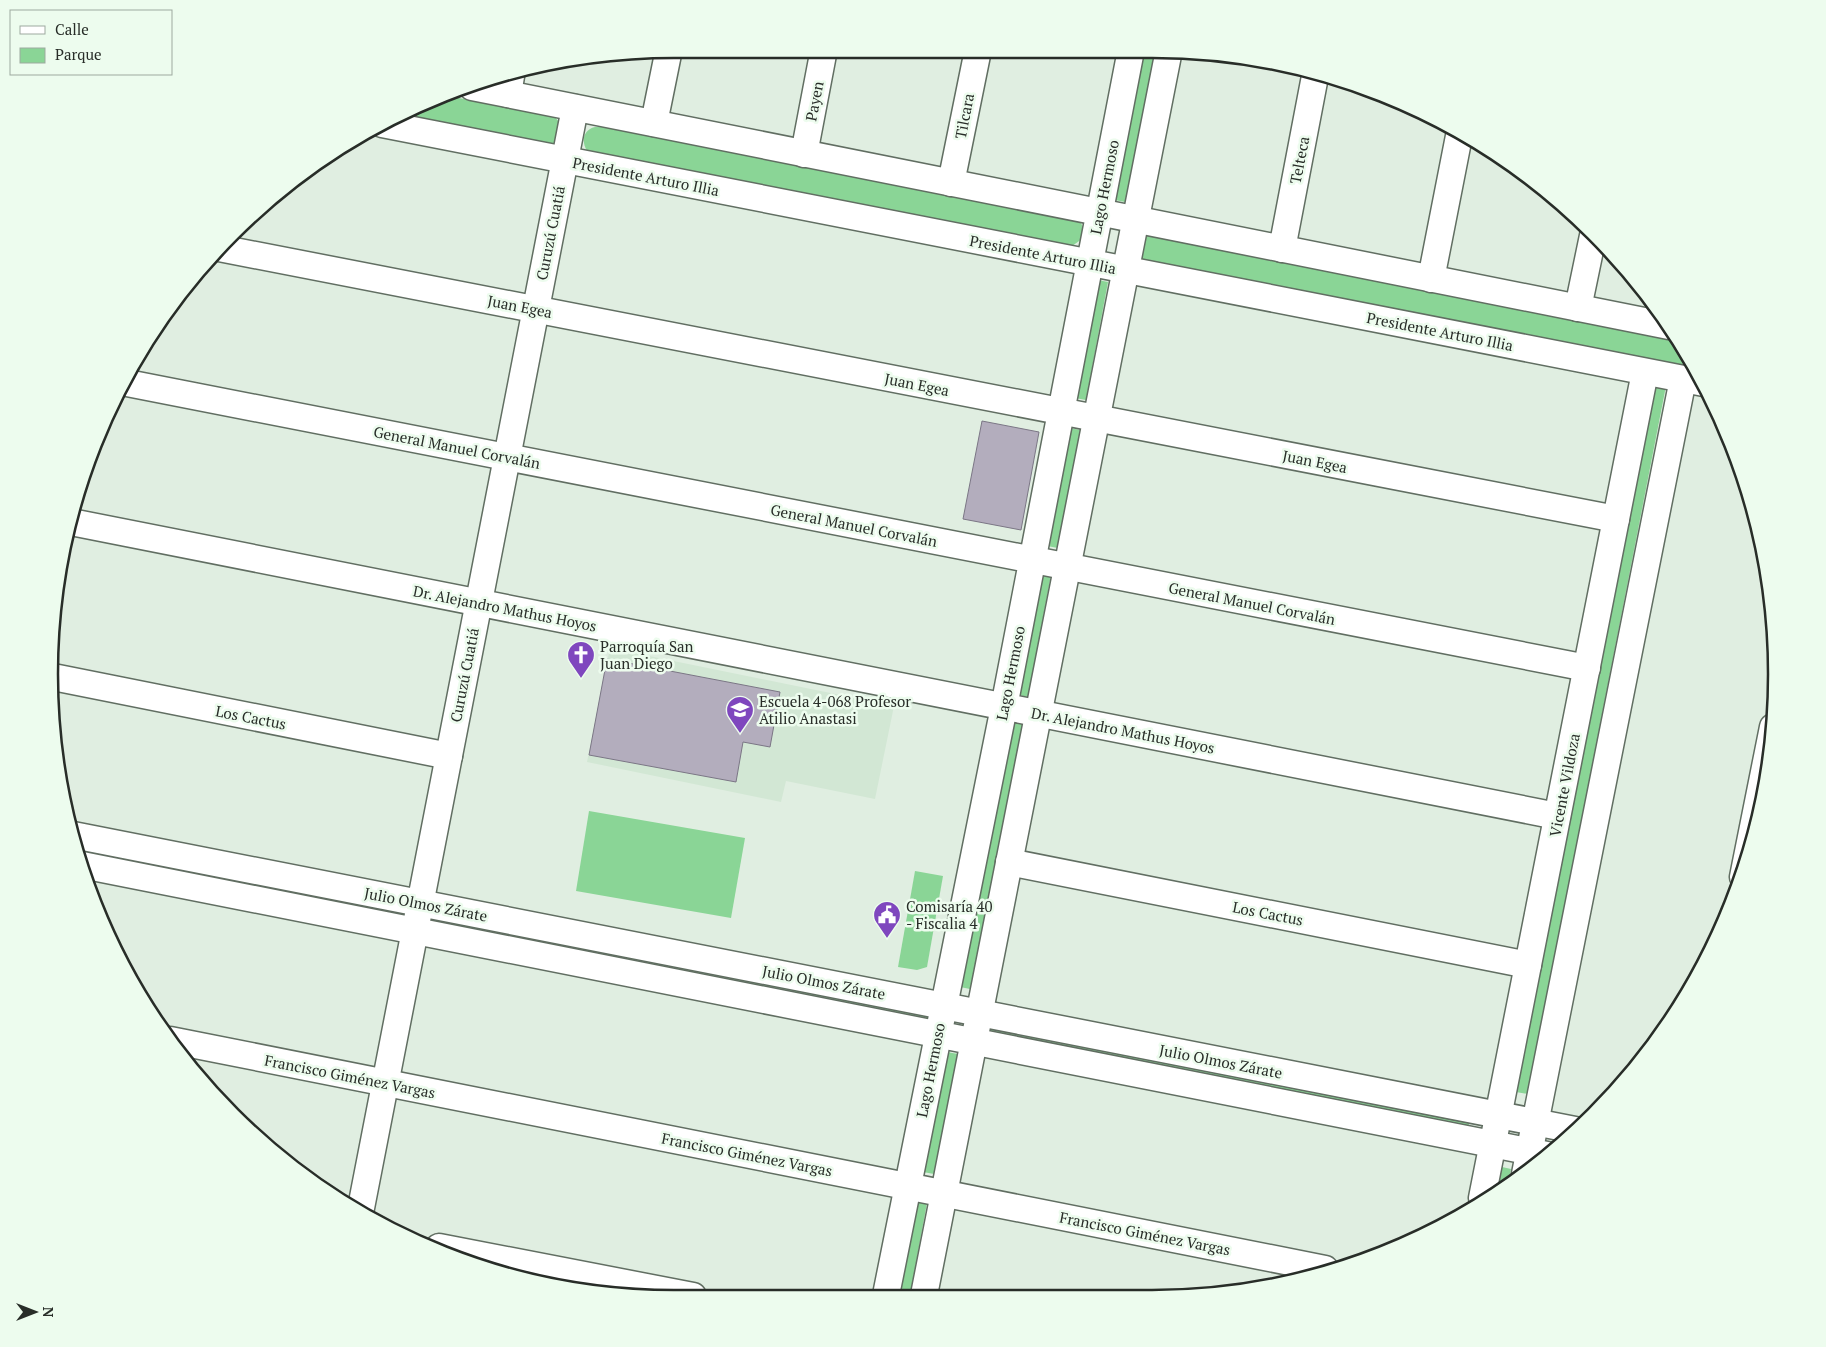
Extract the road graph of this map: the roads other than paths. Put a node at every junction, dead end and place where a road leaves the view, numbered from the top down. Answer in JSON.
{"nodes":[{"id":1,"x":667,"y":58,"type":"edge"},
{"id":2,"x":822,"y":58,"type":"edge"},
{"id":3,"x":976,"y":58,"type":"edge"},
{"id":4,"x":1129,"y":58,"type":"edge"},
{"id":5,"x":1167,"y":58,"type":"edge"},
{"id":6,"x":1315,"y":79,"type":"edge"},
{"id":7,"x":510,"y":82,"type":"edge"},
{"id":8,"x":494,"y":84,"type":"edge"},
{"id":9,"x":575,"y":108,"type":"junction"},
{"id":10,"x":654,"y":124,"type":"junction"},
{"id":11,"x":392,"y":126,"type":"edge"},
{"id":12,"x":1458,"y":139,"type":"edge"},
{"id":13,"x":804,"y":154,"type":"junction"},
{"id":14,"x":565,"y":160,"type":"junction"},
{"id":15,"x":951,"y":183,"type":"junction"},
{"id":16,"x":1099,"y":213,"type":"junction"},
{"id":17,"x":1135,"y":220,"type":"junction"},
{"id":18,"x":1592,"y":242,"type":"edge"},
{"id":19,"x":1282,"y":249,"type":"junction"},
{"id":20,"x":227,"y":250,"type":"edge"},
{"id":21,"x":1090,"y":263,"type":"junction"},
{"id":22,"x":1125,"y":270,"type":"junction"},
{"id":23,"x":1431,"y":279,"type":"junction"},
{"id":24,"x":1578,"y":308,"type":"junction"},
{"id":25,"x":536,"y":309,"type":"junction"},
{"id":26,"x":1660,"y":324,"type":"edge"},
{"id":27,"x":1645,"y":372,"type":"junction"},
{"id":28,"x":1693,"y":381,"type":"edge"},
{"id":29,"x":130,"y":384,"type":"edge"},
{"id":30,"x":1061,"y":412,"type":"junction"},
{"id":31,"x":1096,"y":418,"type":"junction"},
{"id":32,"x":507,"y":457,"type":"junction"},
{"id":33,"x":1616,"y":519,"type":"junction"},
{"id":34,"x":76,"y":523,"type":"edge"},
{"id":35,"x":1032,"y":560,"type":"junction"},
{"id":36,"x":1067,"y":567,"type":"junction"},
{"id":37,"x":478,"y":603,"type":"junction"},
{"id":38,"x":1586,"y":668,"type":"junction"},
{"id":39,"x":58,"y":678,"type":"edge"},
{"id":40,"x":1004,"y":706,"type":"junction"},
{"id":41,"x":1038,"y":713,"type":"junction"},
{"id":42,"x":449,"y":756,"type":"junction"},
{"id":43,"x":1558,"y":816,"type":"junction"},
{"id":44,"x":79,"y":836,"type":"edge"},
{"id":45,"x":1009,"y":862,"type":"junction"},
{"id":46,"x":88,"y":866,"type":"edge"},
{"id":47,"x":420,"y":903,"type":"junction"},
{"id":48,"x":414,"y":931,"type":"junction"},
{"id":49,"x":1528,"y":965,"type":"junction"},
{"id":50,"x":943,"y":1006,"type":"junction"},
{"id":51,"x":979,"y":1013,"type":"junction"},
{"id":52,"x":938,"y":1035,"type":"junction"},
{"id":53,"x":181,"y":1042,"type":"edge"},
{"id":54,"x":974,"y":1042,"type":"junction"},
{"id":55,"x":385,"y":1083,"type":"junction"},
{"id":56,"x":1498,"y":1115,"type":"junction"},
{"id":57,"x":1535,"y":1122,"type":"junction"},
{"id":58,"x":1568,"y":1129,"type":"edge"},
{"id":59,"x":1493,"y":1144,"type":"junction"},
{"id":60,"x":1534,"y":1156,"type":"edge"},
{"id":61,"x":1531,"y":1159,"type":"edge"},
{"id":62,"x":907,"y":1186,"type":"junction"},
{"id":63,"x":944,"y":1193,"type":"junction"},
{"id":64,"x":1483,"y":1193,"type":"edge"},
{"id":65,"x":362,"y":1205,"type":"edge"},
{"id":66,"x":459,"y":1251,"type":"edge"},
{"id":67,"x":1317,"y":1267,"type":"edge"},
{"id":68,"x":658,"y":1289,"type":"edge"},
{"id":69,"x":887,"y":1290,"type":"edge"},
{"id":70,"x":925,"y":1290,"type":"edge"}],
"edges":[{"from":1,"to":10,"type":"street"},
{"from":2,"to":13,"type":"street","name":"Payen"},
{"from":3,"to":15,"type":"street","name":"Tilcara"},
{"from":4,"to":16,"type":"street","name":"Lago Hermoso"},
{"from":5,"to":17,"type":"street"},
{"from":6,"to":19,"type":"street","name":"Telteca"},
{"from":7,"to":8,"type":"street"},
{"from":7,"to":9,"type":"street"},
{"from":9,"to":10,"type":"street"},
{"from":9,"to":14,"type":"street","name":"Curuzú Cuatiá"},
{"from":10,"to":13,"type":"street"},
{"from":11,"to":14,"type":"street","name":"Presidente Arturo Illia"},
{"from":12,"to":23,"type":"street"},
{"from":13,"to":15,"type":"street"},
{"from":14,"to":21,"type":"street","name":"Presidente Arturo Illia"},
{"from":14,"to":25,"type":"street","name":"Curuzú Cuatiá"},
{"from":15,"to":16,"type":"street"},
{"from":16,"to":17,"type":"street"},
{"from":16,"to":21,"type":"street","name":"Lago Hermoso"},
{"from":17,"to":19,"type":"street"},
{"from":17,"to":22,"type":"street"},
{"from":18,"to":24,"type":"street"},
{"from":19,"to":23,"type":"street"},
{"from":20,"to":25,"type":"street","name":"Juan Egea"},
{"from":21,"to":22,"type":"street","name":"Presidente Arturo Illia"},
{"from":21,"to":30,"type":"street","name":"Lago Hermoso"},
{"from":22,"to":27,"type":"street","name":"Presidente Arturo Illia"},
{"from":22,"to":31,"type":"street"},
{"from":23,"to":24,"type":"street"},
{"from":24,"to":26,"type":"street"},
{"from":25,"to":30,"type":"street","name":"Juan Egea"},
{"from":25,"to":32,"type":"street","name":"Curuzú Cuatiá"},
{"from":27,"to":28,"type":"street","name":"Presidente Arturo Illia"},
{"from":27,"to":33,"type":"street","name":"Vicente Vildoza"},
{"from":28,"to":57,"type":"street"},
{"from":29,"to":32,"type":"street","name":"General Manuel Corvalán"},
{"from":30,"to":31,"type":"street","name":"Juan Egea"},
{"from":30,"to":35,"type":"street","name":"Lago Hermoso"},
{"from":31,"to":33,"type":"street","name":"Juan Egea"},
{"from":31,"to":36,"type":"street"},
{"from":32,"to":35,"type":"street","name":"General Manuel Corvalán"},
{"from":32,"to":37,"type":"street","name":"Curuzú Cuatiá"},
{"from":33,"to":38,"type":"street","name":"Vicente Vildoza"},
{"from":34,"to":37,"type":"street","name":"Dr. Alejandro Mathus Hoyos"},
{"from":35,"to":36,"type":"street","name":"General Manuel Corvalán"},
{"from":35,"to":40,"type":"street","name":"Lago Hermoso"},
{"from":36,"to":38,"type":"street","name":"General Manuel Corvalán"},
{"from":36,"to":41,"type":"street"},
{"from":37,"to":40,"type":"street","name":"Dr. Alejandro Mathus Hoyos"},
{"from":37,"to":42,"type":"street","name":"Curuzú Cuatiá"},
{"from":38,"to":43,"type":"street","name":"Vicente Vildoza"},
{"from":39,"to":42,"type":"street","name":"Los Cactus"},
{"from":40,"to":41,"type":"street","name":"Dr. Alejandro Mathus Hoyos"},
{"from":40,"to":50,"type":"street","name":"Lago Hermoso"},
{"from":41,"to":43,"type":"street","name":"Dr. Alejandro Mathus Hoyos"},
{"from":41,"to":45,"type":"street"},
{"from":42,"to":47,"type":"street","name":"Curuzú Cuatiá"},
{"from":43,"to":49,"type":"street","name":"Vicente Vildoza"},
{"from":44,"to":47,"type":"street","name":"Julio Olmos Zárate"},
{"from":45,"to":49,"type":"street","name":"Los Cactus"},
{"from":45,"to":51,"type":"street"},
{"from":46,"to":48,"type":"street","name":"Julio Olmos Zárate"},
{"from":47,"to":48,"type":"street","name":"Curuzú Cuatiá"},
{"from":47,"to":50,"type":"street","name":"Julio Olmos Zárate"},
{"from":48,"to":52,"type":"street","name":"Julio Olmos Zárate"},
{"from":48,"to":55,"type":"street","name":"Curuzú Cuatiá"},
{"from":49,"to":56,"type":"street","name":"Vicente Vildoza"},
{"from":50,"to":51,"type":"street","name":"Julio Olmos Zárate"},
{"from":50,"to":52,"type":"street","name":"Lago Hermoso"},
{"from":51,"to":54,"type":"street"},
{"from":51,"to":56,"type":"street","name":"Julio Olmos Zárate"},
{"from":52,"to":54,"type":"street","name":"Julio Olmos Zárate"},
{"from":52,"to":62,"type":"street","name":"Lago Hermoso"},
{"from":53,"to":55,"type":"street","name":"Francisco Giménez Vargas"},
{"from":54,"to":59,"type":"street","name":"Julio Olmos Zárate"},
{"from":54,"to":63,"type":"street"},
{"from":55,"to":62,"type":"street","name":"Francisco Giménez Vargas"},
{"from":55,"to":65,"type":"street","name":"Curuzú Cuatiá"},
{"from":56,"to":57,"type":"street","name":"Julio Olmos Zárate"},
{"from":56,"to":59,"type":"street","name":"Vicente Vildoza"},
{"from":57,"to":58,"type":"street","name":"Julio Olmos Zárate"},
{"from":57,"to":60,"type":"street"},
{"from":59,"to":61,"type":"street","name":"Julio Olmos Zárate"},
{"from":59,"to":64,"type":"street","name":"Vicente Vildoza"},
{"from":62,"to":63,"type":"street","name":"Francisco Giménez Vargas"},
{"from":62,"to":69,"type":"street","name":"Lago Hermoso"},
{"from":63,"to":67,"type":"street","name":"Francisco Giménez Vargas"},
{"from":63,"to":70,"type":"street"},
{"from":66,"to":68,"type":"street"}]}
